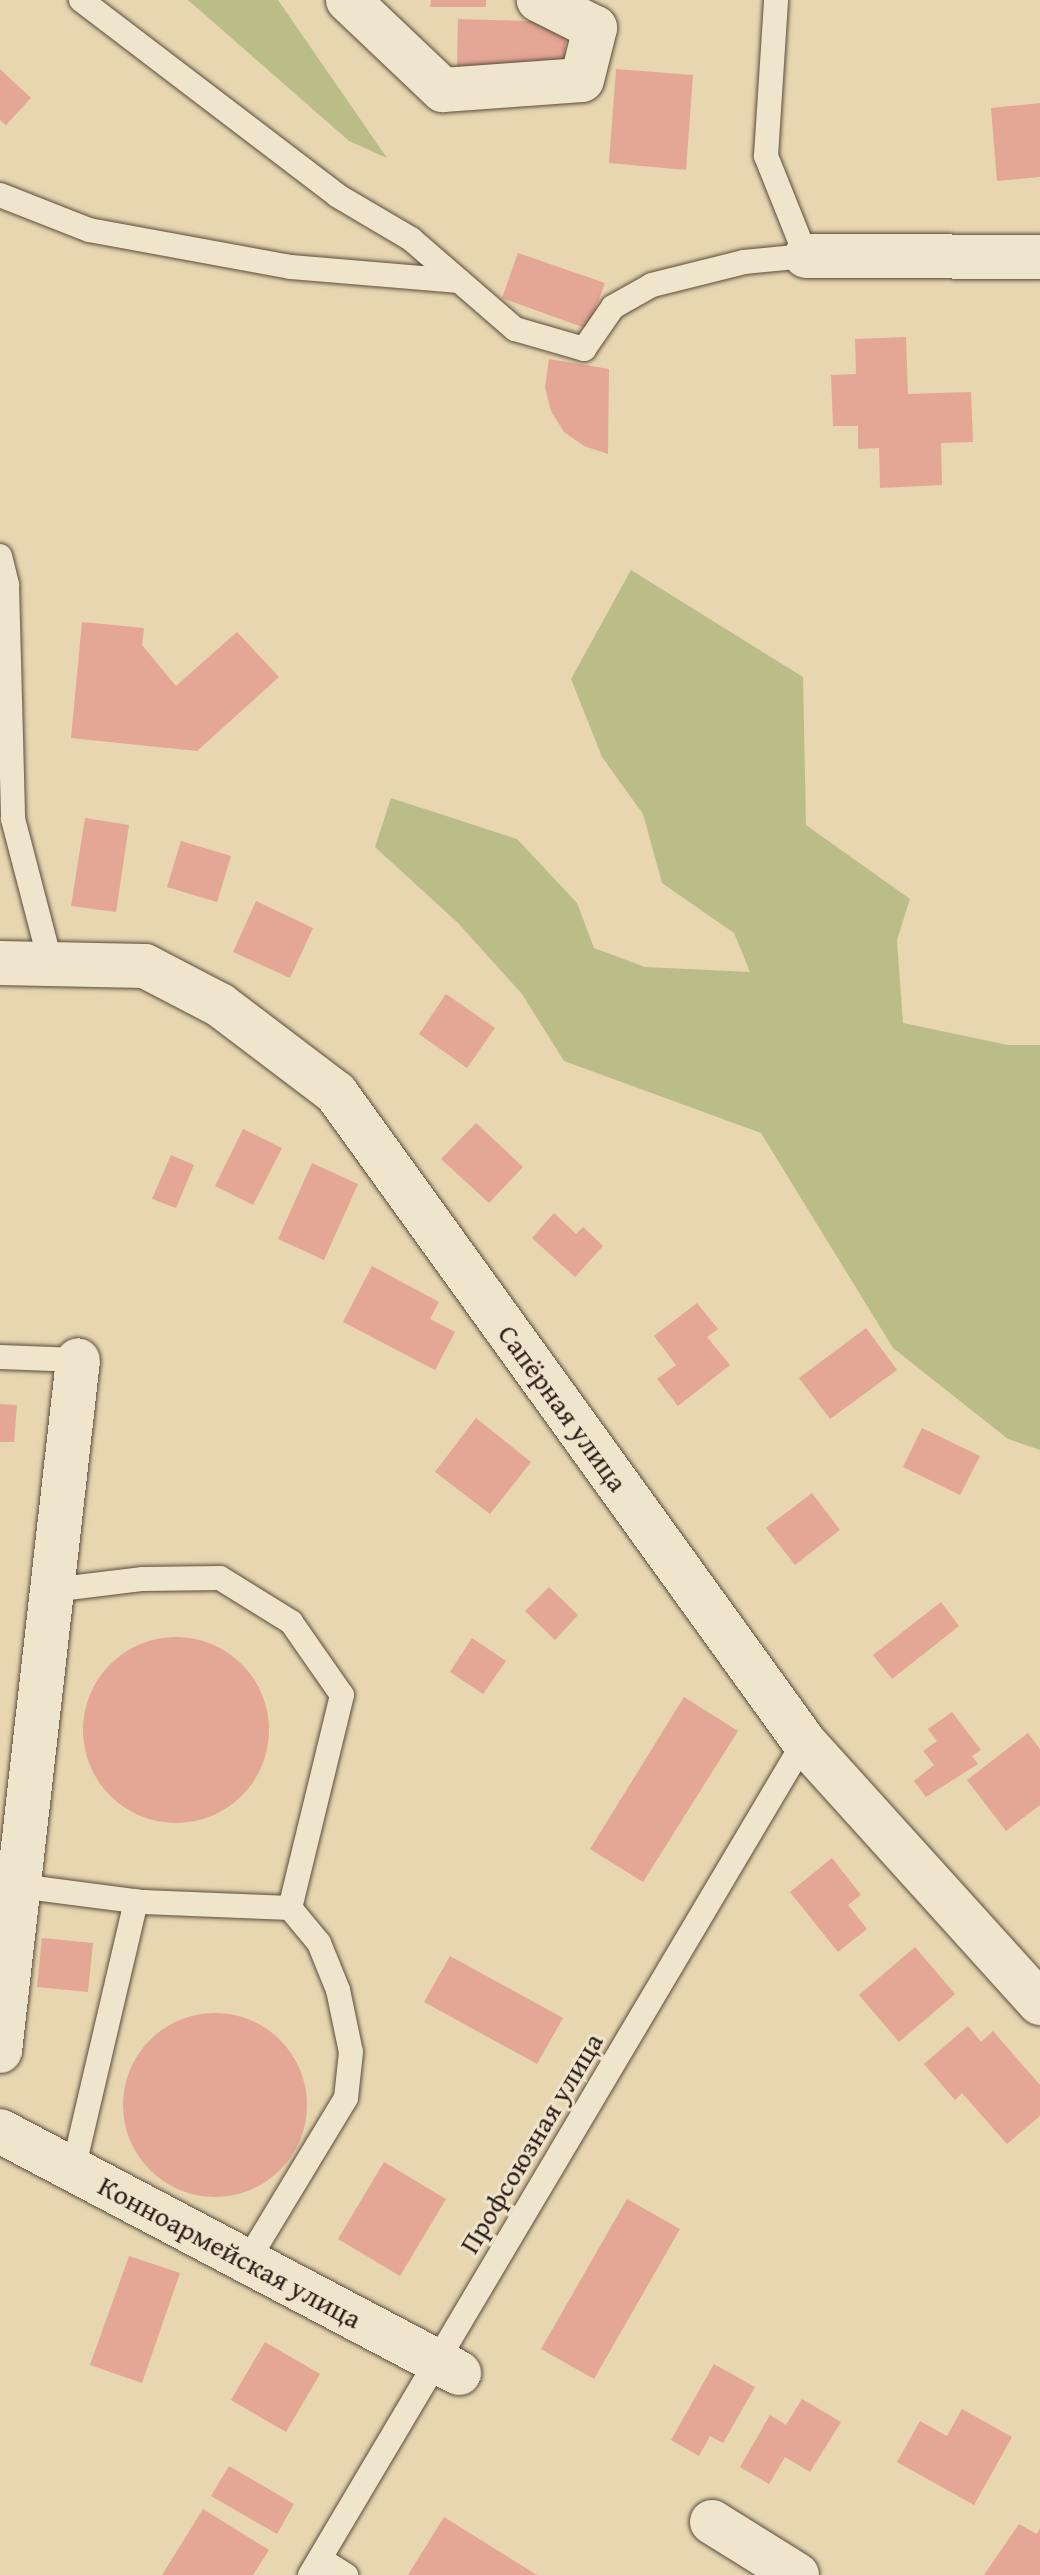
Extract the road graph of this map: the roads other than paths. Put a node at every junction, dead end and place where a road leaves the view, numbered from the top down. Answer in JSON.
{"nodes":[{"id":1,"x":81,"y":0,"type":"edge"},
{"id":2,"x":348,"y":0,"type":"edge"},
{"id":3,"x":539,"y":0,"type":"edge"},
{"id":4,"x":776,"y":0,"type":"edge"},
{"id":5,"x":0,"y":195,"type":"edge"},
{"id":6,"x":806,"y":256,"type":"junction"},
{"id":7,"x":1040,"y":257,"type":"edge"},
{"id":8,"x":459,"y":281,"type":"junction"},
{"id":9,"x":0,"y":556,"type":"edge"},
{"id":10,"x":0,"y":963,"type":"edge"},
{"id":11,"x":51,"y":965,"type":"junction"},
{"id":12,"x":0,"y":1357,"type":"edge"},
{"id":13,"x":78,"y":1360,"type":"joint"},
{"id":14,"x":52,"y":1590,"type":"junction"},
{"id":15,"x":804,"y":1742,"type":"junction"},
{"id":16,"x":19,"y":1886,"type":"junction"},
{"id":17,"x":136,"y":1901,"type":"junction"},
{"id":18,"x":290,"y":1908,"type":"junction"},
{"id":19,"x":1040,"y":2003,"type":"edge"},
{"id":20,"x":0,"y":2051,"type":"edge"},
{"id":21,"x":0,"y":2131,"type":"edge"},
{"id":22,"x":73,"y":2170,"type":"junction"},
{"id":23,"x":248,"y":2260,"type":"junction"},
{"id":24,"x":448,"y":2367,"type":"junction"},
{"id":25,"x":712,"y":2522,"type":"dead end"},
{"id":26,"x":315,"y":2567,"type":"edge"},
{"id":27,"x":346,"y":2575,"type":"edge"},
{"id":28,"x":797,"y":2575,"type":"edge"}],
"edges":[{"from":1,"to":8,"type":"lane"},
{"from":2,"to":3,"type":"street"},
{"from":4,"to":6,"type":"lane"},
{"from":5,"to":8,"type":"lane"},
{"from":6,"to":7,"type":"street"},
{"from":6,"to":8,"type":"lane"},
{"from":9,"to":11,"type":"lane"},
{"from":10,"to":11,"type":"street","name":"Сапёрная улица"},
{"from":11,"to":15,"type":"street","name":"Сапёрная улица"},
{"from":12,"to":13,"type":"lane"},
{"from":13,"to":14,"type":"street"},
{"from":14,"to":16,"type":"street"},
{"from":14,"to":18,"type":"lane"},
{"from":15,"to":19,"type":"street","name":"Сапёрная улица"},
{"from":15,"to":24,"type":"lane","name":"Профсоюзная улица"},
{"from":16,"to":17,"type":"lane"},
{"from":16,"to":20,"type":"street"},
{"from":17,"to":18,"type":"lane"},
{"from":17,"to":22,"type":"lane"},
{"from":18,"to":23,"type":"lane"},
{"from":21,"to":22,"type":"street","name":"Конноармейская улица"},
{"from":22,"to":23,"type":"street","name":"Конноармейская улица"},
{"from":23,"to":24,"type":"street","name":"Конноармейская улица"},
{"from":24,"to":26,"type":"lane","name":"Профсоюзная улица"},
{"from":25,"to":28,"type":"street"},
{"from":26,"to":27,"type":"lane"}]}
